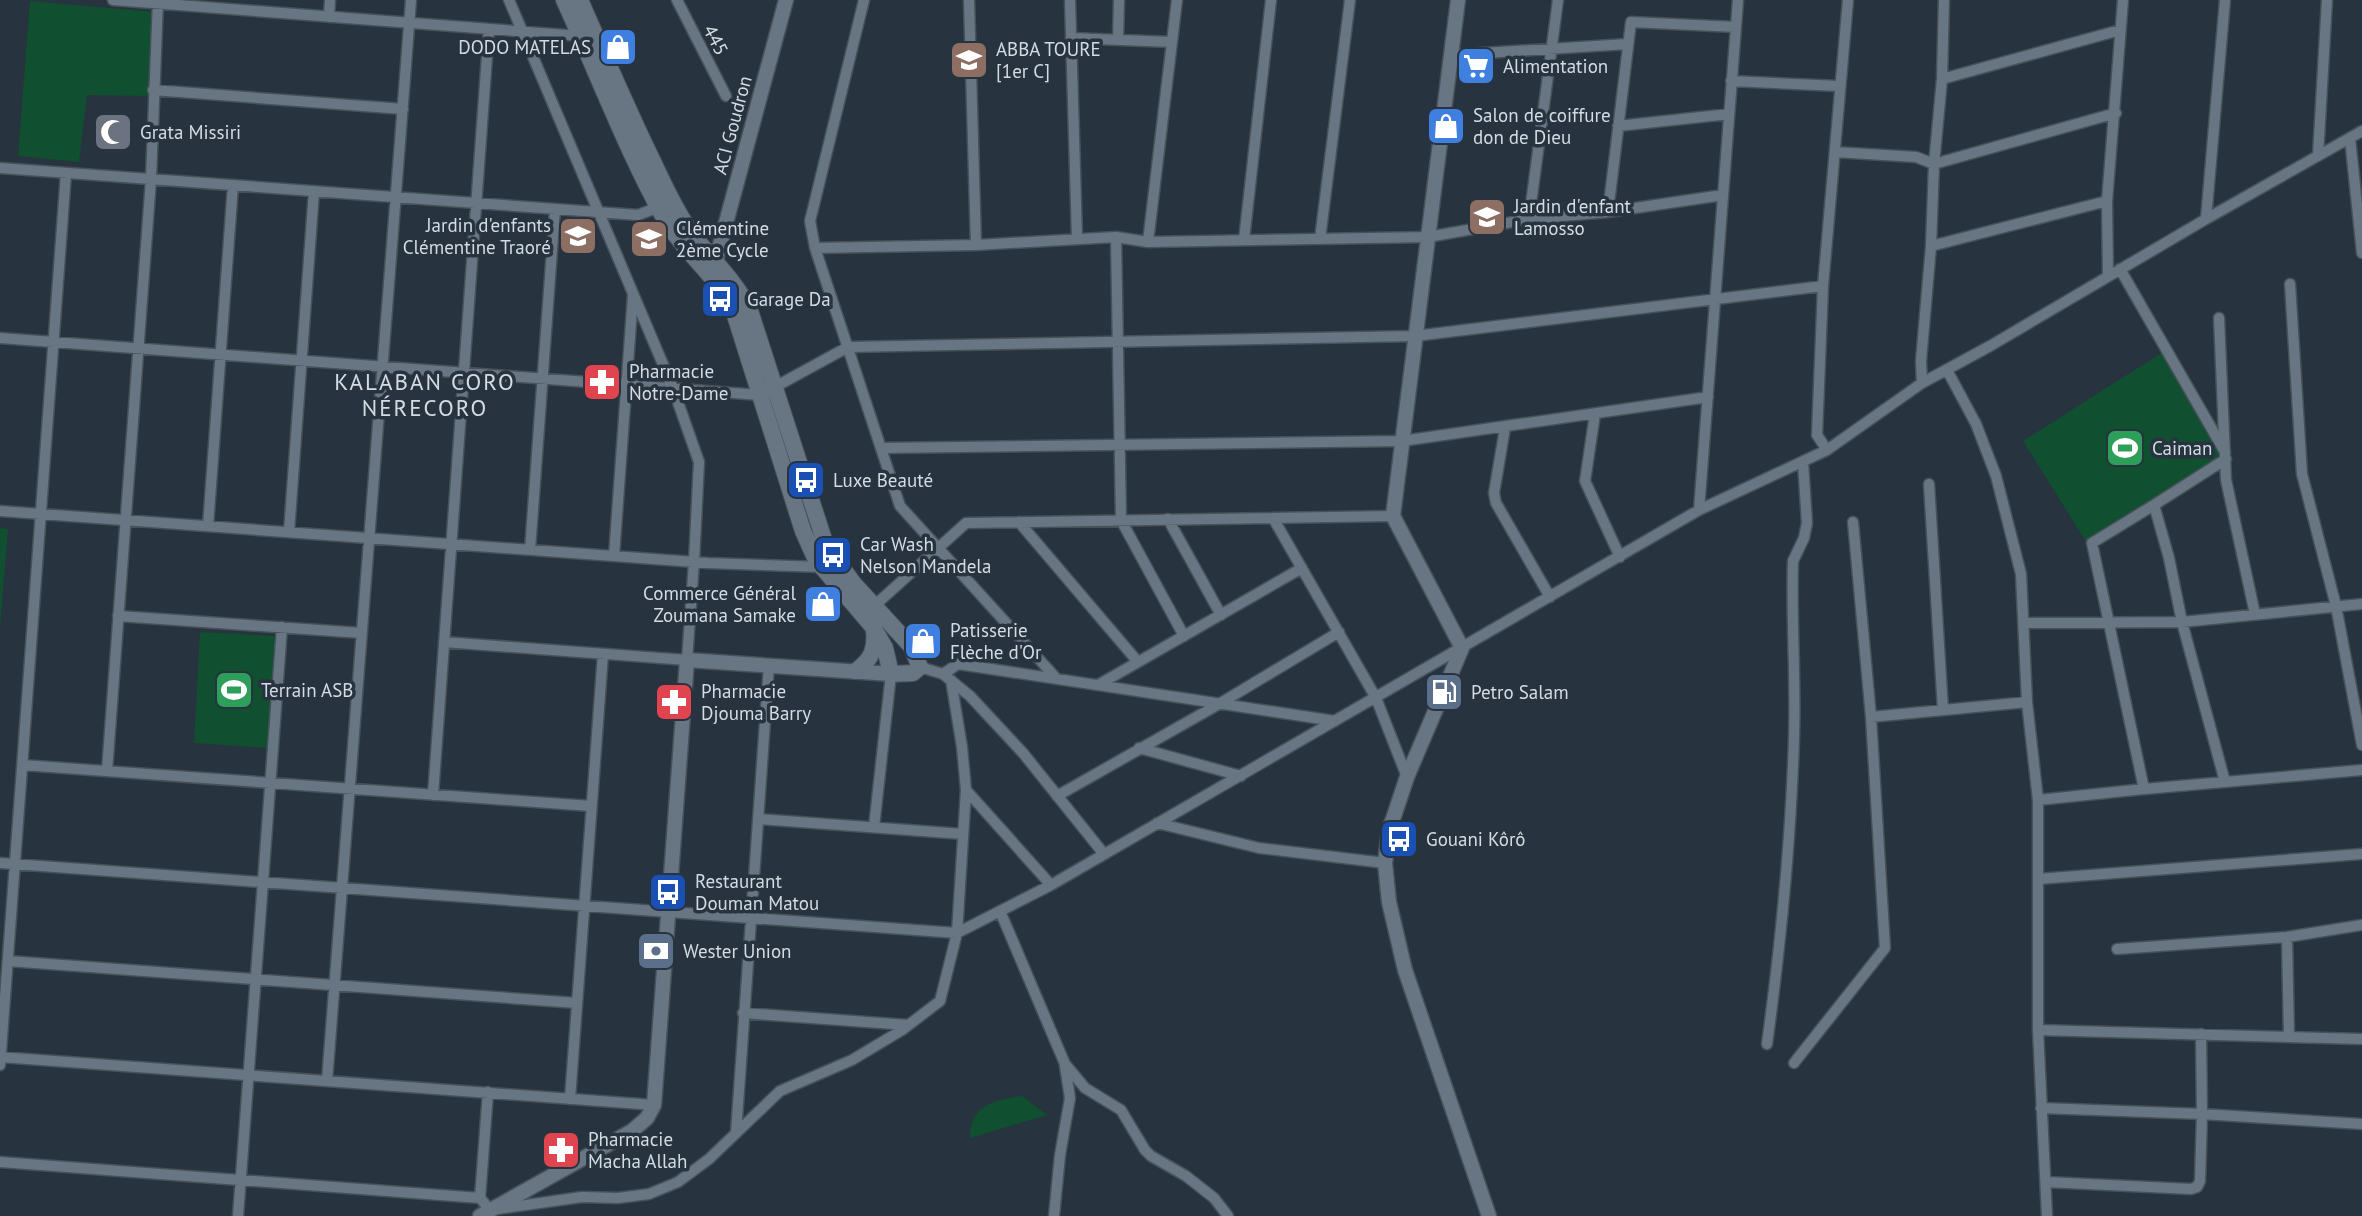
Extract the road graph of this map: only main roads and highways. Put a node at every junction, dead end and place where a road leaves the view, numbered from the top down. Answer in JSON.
{"nodes":[{"id":1,"x":564,"y":0,"type":"edge"},
{"id":2,"x":580,"y":0,"type":"edge"},
{"id":3,"x":712,"y":267,"type":"junction"},
{"id":4,"x":873,"y":627,"type":"junction"},
{"id":5,"x":856,"y":671,"type":"road end"}],
"edges":[{"from":1,"to":3,"type":"main road"},
{"from":2,"to":3,"type":"main road"},
{"from":3,"to":4,"type":"main road"},
{"from":3,"to":4,"type":"main road"},
{"from":4,"to":5,"type":"main road"}]}
